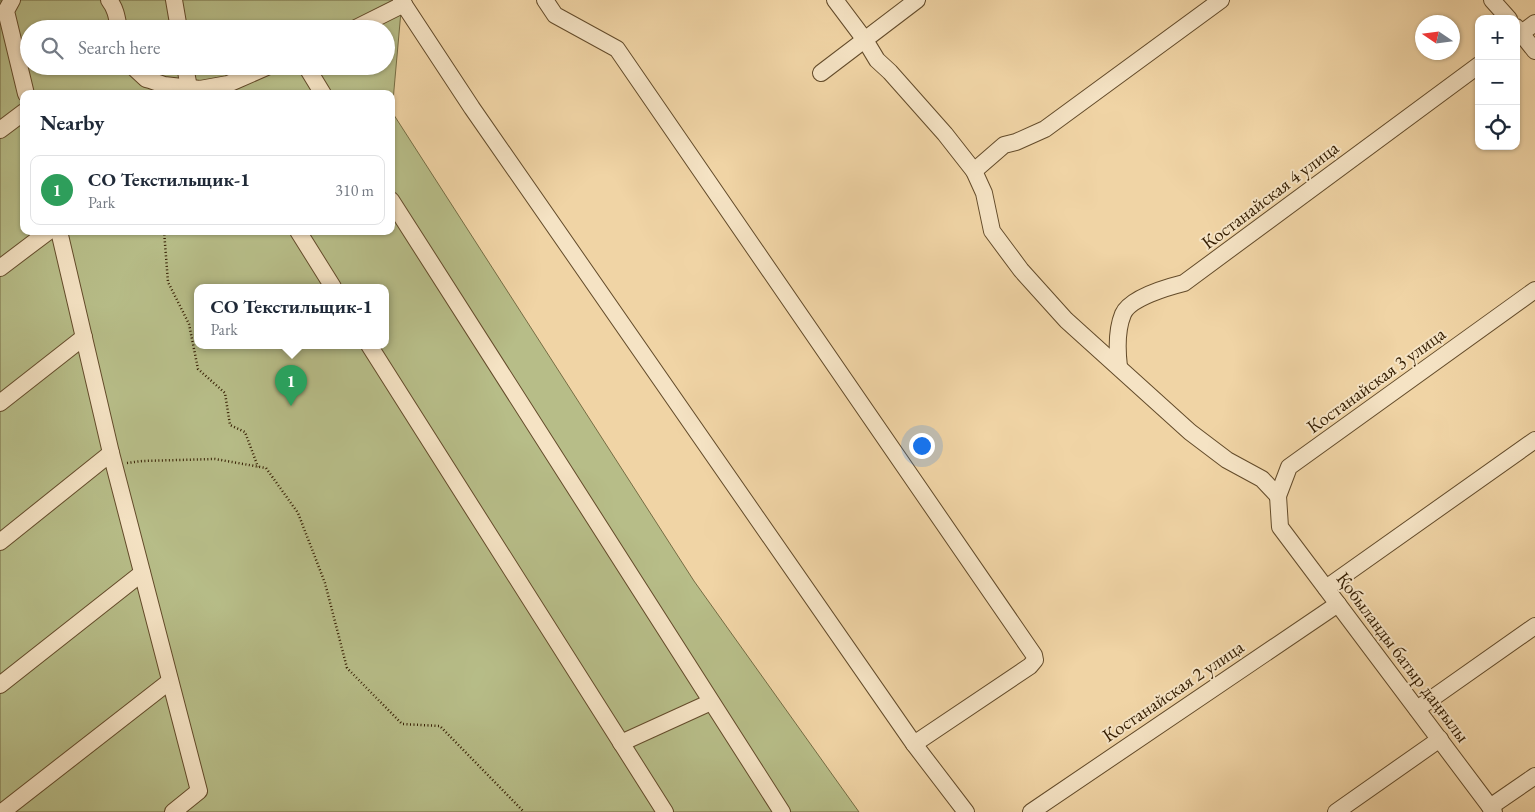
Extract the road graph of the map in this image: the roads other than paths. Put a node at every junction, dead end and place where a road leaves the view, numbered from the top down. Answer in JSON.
{"nodes":[{"id":1,"x":12,"y":0,"type":"edge"},
{"id":2,"x":109,"y":0,"type":"edge"},
{"id":3,"x":174,"y":0,"type":"edge"},
{"id":4,"x":545,"y":0,"type":"edge"},
{"id":5,"x":835,"y":0,"type":"edge"},
{"id":6,"x":917,"y":0,"type":"edge"},
{"id":7,"x":1221,"y":0,"type":"edge"},
{"id":8,"x":1492,"y":0,"type":"edge"},
{"id":9,"x":403,"y":2,"type":"edge"},
{"id":10,"x":1505,"y":15,"type":"edge"},
{"id":11,"x":118,"y":20,"type":"edge"},
{"id":12,"x":177,"y":20,"type":"edge"},
{"id":13,"x":370,"y":20,"type":"edge"},
{"id":14,"x":1535,"y":23,"type":"edge"},
{"id":15,"x":1520,"y":31,"type":"edge"},
{"id":16,"x":1520,"y":34,"type":"edge"},
{"id":17,"x":865,"y":40,"type":"junction"},
{"id":18,"x":1535,"y":51,"type":"edge"},
{"id":19,"x":1475,"y":68,"type":"edge"},
{"id":20,"x":20,"y":69,"type":"edge"},
{"id":21,"x":821,"y":73,"type":"dead end"},
{"id":22,"x":21,"y":75,"type":"edge"},
{"id":23,"x":144,"y":75,"type":"edge"},
{"id":24,"x":187,"y":75,"type":"edge"},
{"id":25,"x":248,"y":75,"type":"edge"},
{"id":26,"x":311,"y":75,"type":"edge"},
{"id":27,"x":189,"y":88,"type":"junction"},
{"id":28,"x":25,"y":90,"type":"edge"},
{"id":29,"x":200,"y":90,"type":"edge"},
{"id":30,"x":212,"y":90,"type":"edge"},
{"id":31,"x":321,"y":90,"type":"edge"},
{"id":32,"x":20,"y":115,"type":"edge"},
{"id":33,"x":0,"y":130,"type":"edge"},
{"id":34,"x":974,"y":171,"type":"junction"},
{"id":35,"x":395,"y":206,"type":"edge"},
{"id":36,"x":44,"y":235,"type":"edge"},
{"id":37,"x":59,"y":235,"type":"edge"},
{"id":38,"x":300,"y":235,"type":"edge"},
{"id":39,"x":0,"y":268,"type":"edge"},
{"id":40,"x":331,"y":284,"type":"edge"},
{"id":41,"x":1535,"y":290,"type":"edge"},
{"id":42,"x":84,"y":338,"type":"junction"},
{"id":43,"x":372,"y":349,"type":"edge"},
{"id":44,"x":1119,"y":368,"type":"junction"},
{"id":45,"x":0,"y":403,"type":"edge"},
{"id":46,"x":1535,"y":440,"type":"edge"},
{"id":47,"x":112,"y":459,"type":"junction"},
{"id":48,"x":1278,"y":496,"type":"junction"},
{"id":49,"x":1280,"y":526,"type":"joint"},
{"id":50,"x":0,"y":542,"type":"edge"},
{"id":51,"x":142,"y":573,"type":"junction"},
{"id":52,"x":1326,"y":588,"type":"junction"},
{"id":53,"x":1338,"y":604,"type":"junction"},
{"id":54,"x":1535,"y":626,"type":"edge"},
{"id":55,"x":170,"y":681,"type":"junction"},
{"id":56,"x":0,"y":685,"type":"edge"},
{"id":57,"x":711,"y":702,"type":"junction"},
{"id":58,"x":1417,"y":709,"type":"junction"},
{"id":59,"x":1440,"y":739,"type":"junction"},
{"id":60,"x":621,"y":743,"type":"junction"},
{"id":61,"x":914,"y":744,"type":"junction"},
{"id":62,"x":1535,"y":776,"type":"edge"},
{"id":63,"x":1492,"y":810,"type":"edge"},
{"id":64,"x":2,"y":812,"type":"edge"},
{"id":65,"x":173,"y":812,"type":"edge"},
{"id":66,"x":665,"y":812,"type":"edge"},
{"id":67,"x":782,"y":812,"type":"edge"},
{"id":68,"x":966,"y":812,"type":"edge"},
{"id":69,"x":1031,"y":812,"type":"edge"},
{"id":70,"x":1336,"y":812,"type":"edge"}],
"edges":[{"from":1,"to":20,"type":"street"},
{"from":2,"to":11,"type":"street"},
{"from":3,"to":12,"type":"street"},
{"from":4,"to":61,"type":"street"},
{"from":5,"to":17,"type":"street"},
{"from":6,"to":17,"type":"street"},
{"from":7,"to":34,"type":"street"},
{"from":8,"to":10,"type":"street"},
{"from":9,"to":13,"type":"street"},
{"from":9,"to":61,"type":"street"},
{"from":14,"to":15,"type":"street"},
{"from":16,"to":18,"type":"street"},
{"from":17,"to":21,"type":"street"},
{"from":17,"to":34,"type":"street"},
{"from":19,"to":44,"type":"street","name":"Костанайская 4 улица"},
{"from":22,"to":28,"type":"street"},
{"from":23,"to":27,"type":"street"},
{"from":24,"to":27,"type":"street"},
{"from":25,"to":30,"type":"street"},
{"from":26,"to":31,"type":"street"},
{"from":27,"to":29,"type":"street"},
{"from":32,"to":33,"type":"street"},
{"from":34,"to":44,"type":"street"},
{"from":35,"to":57,"type":"street"},
{"from":36,"to":39,"type":"street"},
{"from":37,"to":42,"type":"street"},
{"from":38,"to":40,"type":"street"},
{"from":41,"to":48,"type":"street","name":"Костанайская 3 улица"},
{"from":42,"to":45,"type":"street"},
{"from":42,"to":47,"type":"street"},
{"from":43,"to":60,"type":"street"},
{"from":44,"to":48,"type":"street"},
{"from":46,"to":52,"type":"street"},
{"from":47,"to":50,"type":"street"},
{"from":47,"to":51,"type":"street"},
{"from":48,"to":49,"type":"street","name":"Костанайская 3 улица"},
{"from":49,"to":52,"type":"street","name":"Қобыланды батыр даңғылы"},
{"from":51,"to":55,"type":"street"},
{"from":51,"to":56,"type":"street"},
{"from":52,"to":53,"type":"street","name":"Қобыланды батыр даңғылы"},
{"from":53,"to":58,"type":"street","name":"Қобыланды батыр даңғылы"},
{"from":53,"to":69,"type":"street","name":"Костанайская 2 улица"},
{"from":54,"to":58,"type":"street"},
{"from":55,"to":64,"type":"street"},
{"from":55,"to":65,"type":"street"},
{"from":57,"to":60,"type":"street"},
{"from":57,"to":67,"type":"street"},
{"from":58,"to":59,"type":"street","name":"Қобыланды батыр даңғылы"},
{"from":59,"to":63,"type":"street","name":"Қобыланды батыр даңғылы"},
{"from":59,"to":70,"type":"street"},
{"from":60,"to":66,"type":"street"},
{"from":61,"to":68,"type":"street"},
{"from":62,"to":63,"type":"street"}]}
